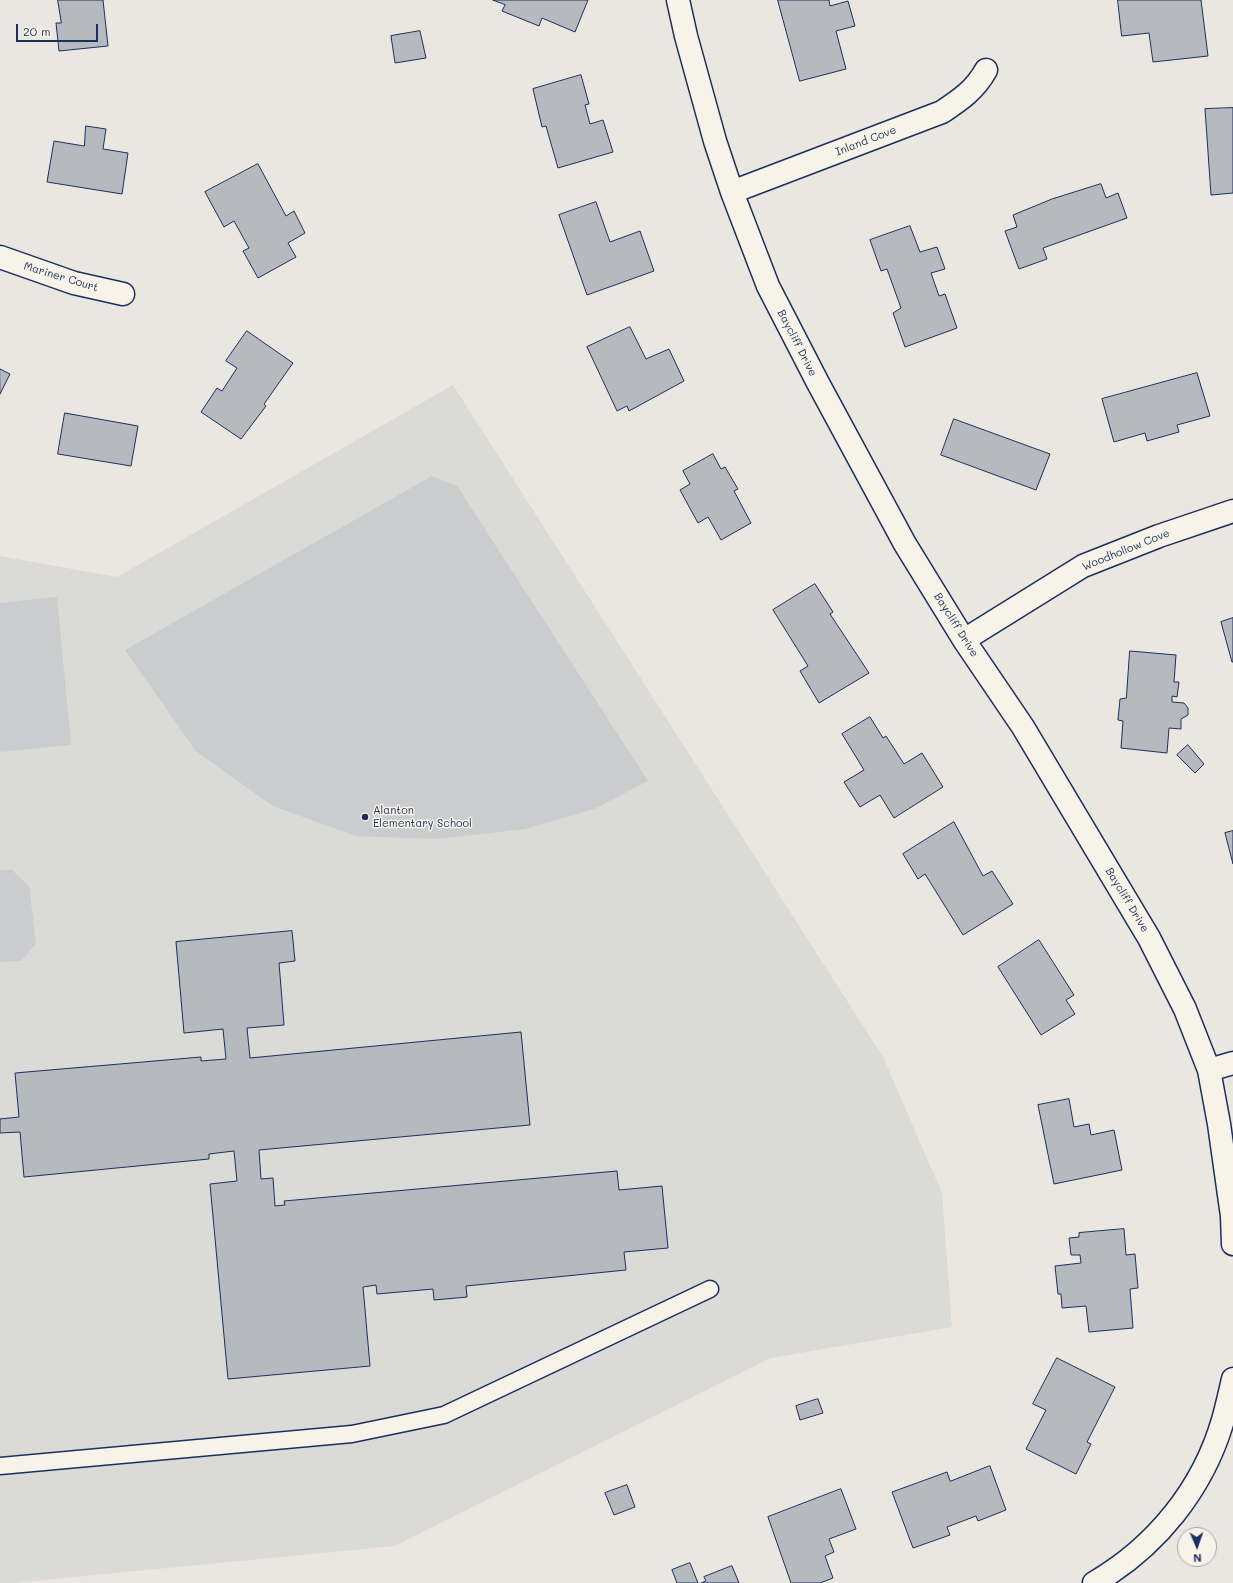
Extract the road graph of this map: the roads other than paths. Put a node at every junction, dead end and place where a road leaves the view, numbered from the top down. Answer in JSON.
{"nodes":[{"id":1,"x":678,"y":0,"type":"edge"},
{"id":2,"x":986,"y":70,"type":"dead end"},
{"id":3,"x":732,"y":192,"type":"junction"},
{"id":4,"x":0,"y":257,"type":"edge"},
{"id":5,"x":123,"y":294,"type":"dead end"},
{"id":6,"x":1233,"y":511,"type":"edge"},
{"id":7,"x":964,"y":640,"type":"junction"},
{"id":8,"x":1233,"y":1063,"type":"edge"},
{"id":9,"x":1209,"y":1070,"type":"junction"},
{"id":10,"x":1233,"y":1244,"type":"edge"},
{"id":11,"x":710,"y":1289,"type":"dead end"},
{"id":12,"x":1233,"y":1378,"type":"edge"},
{"id":13,"x":1228,"y":1422,"type":"edge"},
{"id":14,"x":0,"y":1466,"type":"edge"},
{"id":15,"x":1094,"y":1583,"type":"edge"}],
"edges":[{"from":1,"to":3,"type":"street","name":"Baycliff Drive"},
{"from":2,"to":3,"type":"street","name":"Inland Cove"},
{"from":3,"to":7,"type":"street","name":"Baycliff Drive"},
{"from":4,"to":5,"type":"street","name":"Mariner Court"},
{"from":6,"to":7,"type":"street","name":"Woodhollow Cove"},
{"from":7,"to":9,"type":"street","name":"Baycliff Drive"},
{"from":8,"to":9,"type":"street"},
{"from":9,"to":10,"type":"street","name":"Baycliff Drive"},
{"from":11,"to":14,"type":"lane"},
{"from":12,"to":13,"type":"street"},
{"from":13,"to":15,"type":"street"}]}
